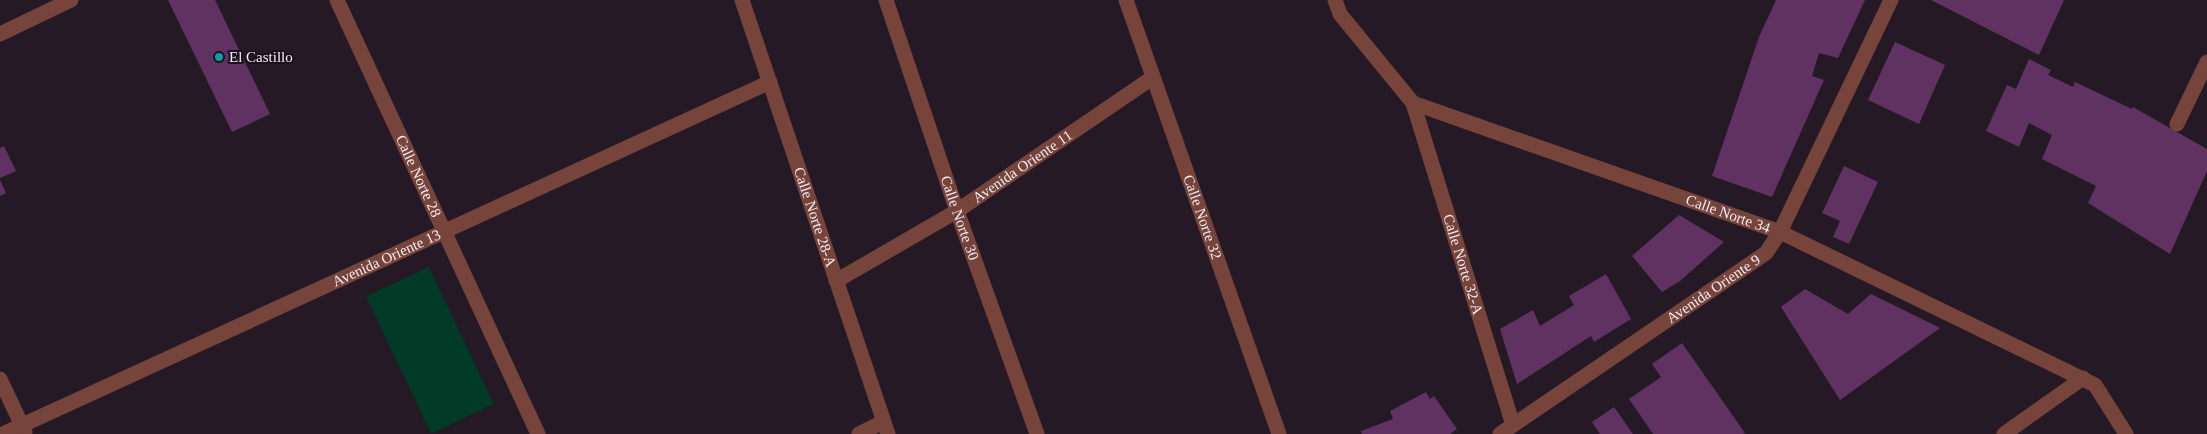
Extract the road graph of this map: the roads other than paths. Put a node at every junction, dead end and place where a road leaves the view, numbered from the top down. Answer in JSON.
{"nodes":[{"id":1,"x":71,"y":0,"type":"edge"},
{"id":2,"x":337,"y":0,"type":"edge"},
{"id":3,"x":742,"y":0,"type":"edge"},
{"id":4,"x":886,"y":0,"type":"edge"},
{"id":5,"x":1126,"y":0,"type":"edge"},
{"id":6,"x":1335,"y":0,"type":"edge"},
{"id":7,"x":1891,"y":0,"type":"edge"},
{"id":8,"x":0,"y":34,"type":"edge"},
{"id":9,"x":2207,"y":62,"type":"edge"},
{"id":10,"x":1152,"y":78,"type":"junction"},
{"id":11,"x":770,"y":82,"type":"junction"},
{"id":12,"x":1413,"y":103,"type":"junction"},
{"id":13,"x":2177,"y":124,"type":"dead end"},
{"id":14,"x":957,"y":211,"type":"junction"},
{"id":15,"x":1780,"y":232,"type":"junction"},
{"id":16,"x":446,"y":233,"type":"junction"},
{"id":17,"x":836,"y":281,"type":"junction"},
{"id":18,"x":2083,"y":378,"type":"junction"},
{"id":19,"x":0,"y":380,"type":"edge"},
{"id":20,"x":1513,"y":425,"type":"junction"},
{"id":21,"x":885,"y":428,"type":"edge"},
{"id":22,"x":24,"y":429,"type":"edge"},
{"id":23,"x":3,"y":434,"type":"edge"},
{"id":24,"x":538,"y":434,"type":"edge"},
{"id":25,"x":858,"y":434,"type":"edge"},
{"id":26,"x":1037,"y":434,"type":"edge"},
{"id":27,"x":1279,"y":434,"type":"edge"},
{"id":28,"x":1500,"y":434,"type":"edge"},
{"id":29,"x":2004,"y":434,"type":"edge"},
{"id":30,"x":2126,"y":434,"type":"edge"}],
"edges":[{"from":1,"to":8,"type":"street"},
{"from":2,"to":16,"type":"street","name":"Calle Norte 28"},
{"from":3,"to":11,"type":"street","name":"Calle Norte 28-A"},
{"from":4,"to":14,"type":"street","name":"Calle Norte 30"},
{"from":5,"to":10,"type":"street","name":"Calle Norte 32"},
{"from":6,"to":12,"type":"street"},
{"from":7,"to":15,"type":"street","name":"Avenida Oriente 9"},
{"from":9,"to":13,"type":"street"},
{"from":10,"to":14,"type":"street","name":"Avenida Oriente 11"},
{"from":10,"to":27,"type":"street","name":"Calle Norte 32"},
{"from":11,"to":16,"type":"street","name":"Avenida Oriente 13"},
{"from":11,"to":17,"type":"street","name":"Calle Norte 28-A"},
{"from":12,"to":15,"type":"street","name":"Calle Norte 34"},
{"from":12,"to":20,"type":"street","name":"Calle Norte 32-A"},
{"from":14,"to":17,"type":"street","name":"Avenida Oriente 11"},
{"from":14,"to":26,"type":"street","name":"Calle Norte 30"},
{"from":15,"to":18,"type":"street","name":"Calle Norte 34"},
{"from":15,"to":20,"type":"street","name":"Avenida Oriente 9"},
{"from":16,"to":22,"type":"street","name":"Avenida Oriente 13"},
{"from":16,"to":24,"type":"street","name":"Calle Norte 28"},
{"from":17,"to":21,"type":"street","name":"Calle Norte 28-A"},
{"from":18,"to":29,"type":"street"},
{"from":18,"to":30,"type":"street","name":"Calle Norte 34"},
{"from":19,"to":22,"type":"street"},
{"from":20,"to":28,"type":"street","name":"Avenida Oriente 9"},
{"from":21,"to":25,"type":"street"},
{"from":22,"to":23,"type":"street","name":"Avenida Oriente 13"}]}
